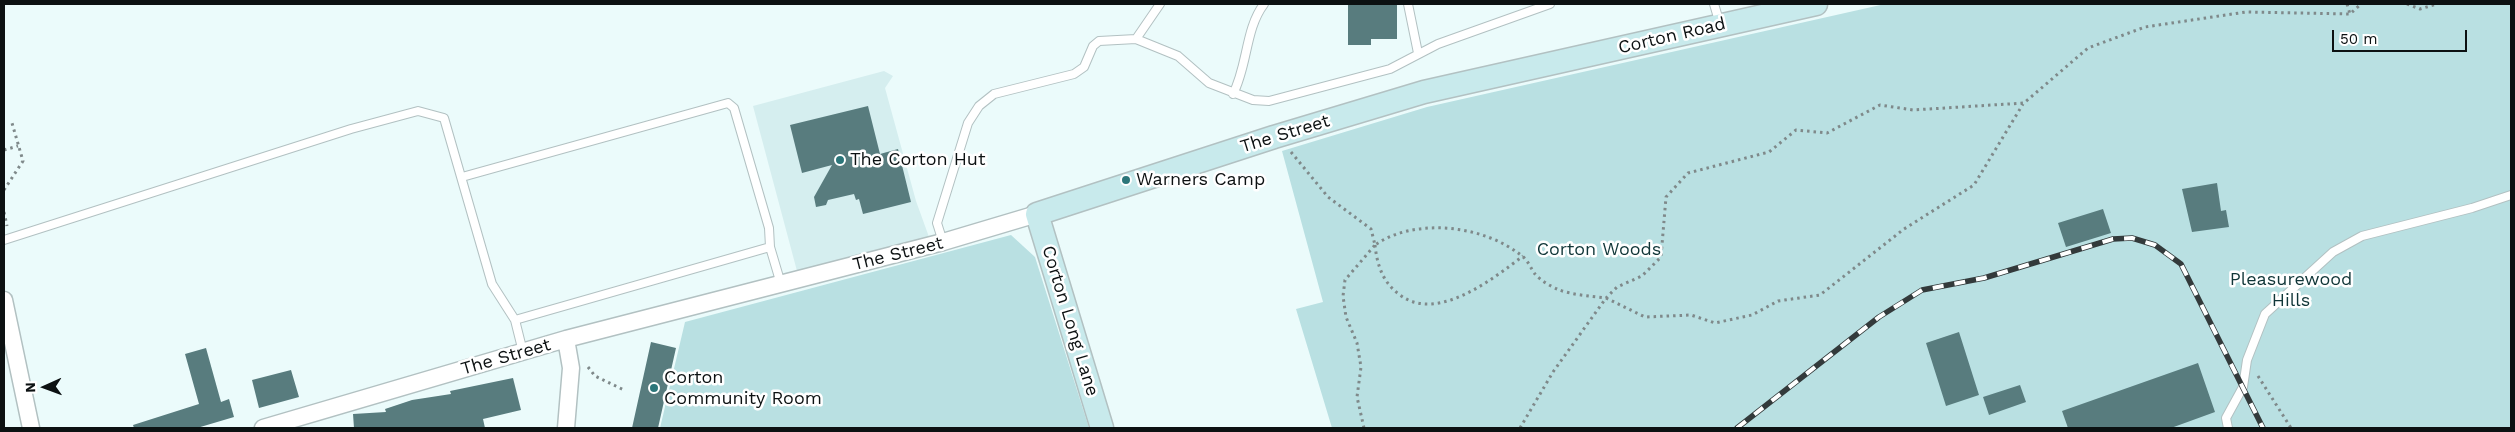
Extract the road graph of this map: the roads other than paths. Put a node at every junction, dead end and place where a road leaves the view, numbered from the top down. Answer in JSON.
{"nodes":[{"id":1,"x":1160,"y":4,"type":"edge"},
{"id":2,"x":1264,"y":4,"type":"edge"},
{"id":3,"x":1408,"y":4,"type":"edge"},
{"id":4,"x":1550,"y":4,"type":"edge"},
{"id":5,"x":1714,"y":4,"type":"edge"},
{"id":6,"x":1816,"y":4,"type":"edge"},
{"id":7,"x":1720,"y":25,"type":"junction"},
{"id":8,"x":1136,"y":39,"type":"junction"},
{"id":9,"x":1418,"y":53,"type":"junction"},
{"id":10,"x":1529,"y":68,"type":"joint"},
{"id":11,"x":1233,"y":94,"type":"junction"},
{"id":12,"x":462,"y":177,"type":"junction"},
{"id":13,"x":2511,"y":195,"type":"edge"},
{"id":14,"x":1037,"y":214,"type":"junction"},
{"id":15,"x":4,"y":240,"type":"edge"},
{"id":16,"x":943,"y":242,"type":"junction"},
{"id":17,"x":770,"y":247,"type":"junction"},
{"id":18,"x":781,"y":284,"type":"junction"},
{"id":19,"x":4,"y":300,"type":"edge"},
{"id":20,"x":515,"y":320,"type":"junction"},
{"id":21,"x":566,"y":339,"type":"junction"},
{"id":22,"x":524,"y":352,"type":"junction"},
{"id":23,"x":32,"y":428,"type":"edge"},
{"id":24,"x":263,"y":428,"type":"edge"},
{"id":25,"x":566,"y":428,"type":"edge"},
{"id":26,"x":1102,"y":428,"type":"edge"},
{"id":27,"x":2228,"y":428,"type":"edge"}],
"edges":[{"from":1,"to":8,"type":"lane"},
{"from":2,"to":11,"type":"lane"},
{"from":3,"to":9,"type":"lane"},
{"from":4,"to":9,"type":"lane"},
{"from":5,"to":7,"type":"lane"},
{"from":6,"to":7,"type":"main road","name":"Corton Road"},
{"from":7,"to":10,"type":"main road","name":"Corton Road"},
{"from":8,"to":11,"type":"lane"},
{"from":8,"to":16,"type":"lane"},
{"from":9,"to":11,"type":"lane"},
{"from":10,"to":14,"type":"main road","name":"The Street"},
{"from":12,"to":15,"type":"lane"},
{"from":12,"to":17,"type":"lane"},
{"from":12,"to":20,"type":"lane"},
{"from":13,"to":27,"type":"lane"},
{"from":14,"to":16,"type":"street","name":"The Street"},
{"from":14,"to":26,"type":"main road","name":"Corton Long Lane"},
{"from":16,"to":18,"type":"street","name":"The Street"},
{"from":17,"to":18,"type":"lane"},
{"from":17,"to":20,"type":"lane"},
{"from":18,"to":21,"type":"street","name":"The Street"},
{"from":19,"to":23,"type":"street"},
{"from":20,"to":22,"type":"lane"},
{"from":21,"to":22,"type":"street","name":"The Street"},
{"from":21,"to":25,"type":"street"},
{"from":22,"to":24,"type":"street","name":"The Street"}]}
